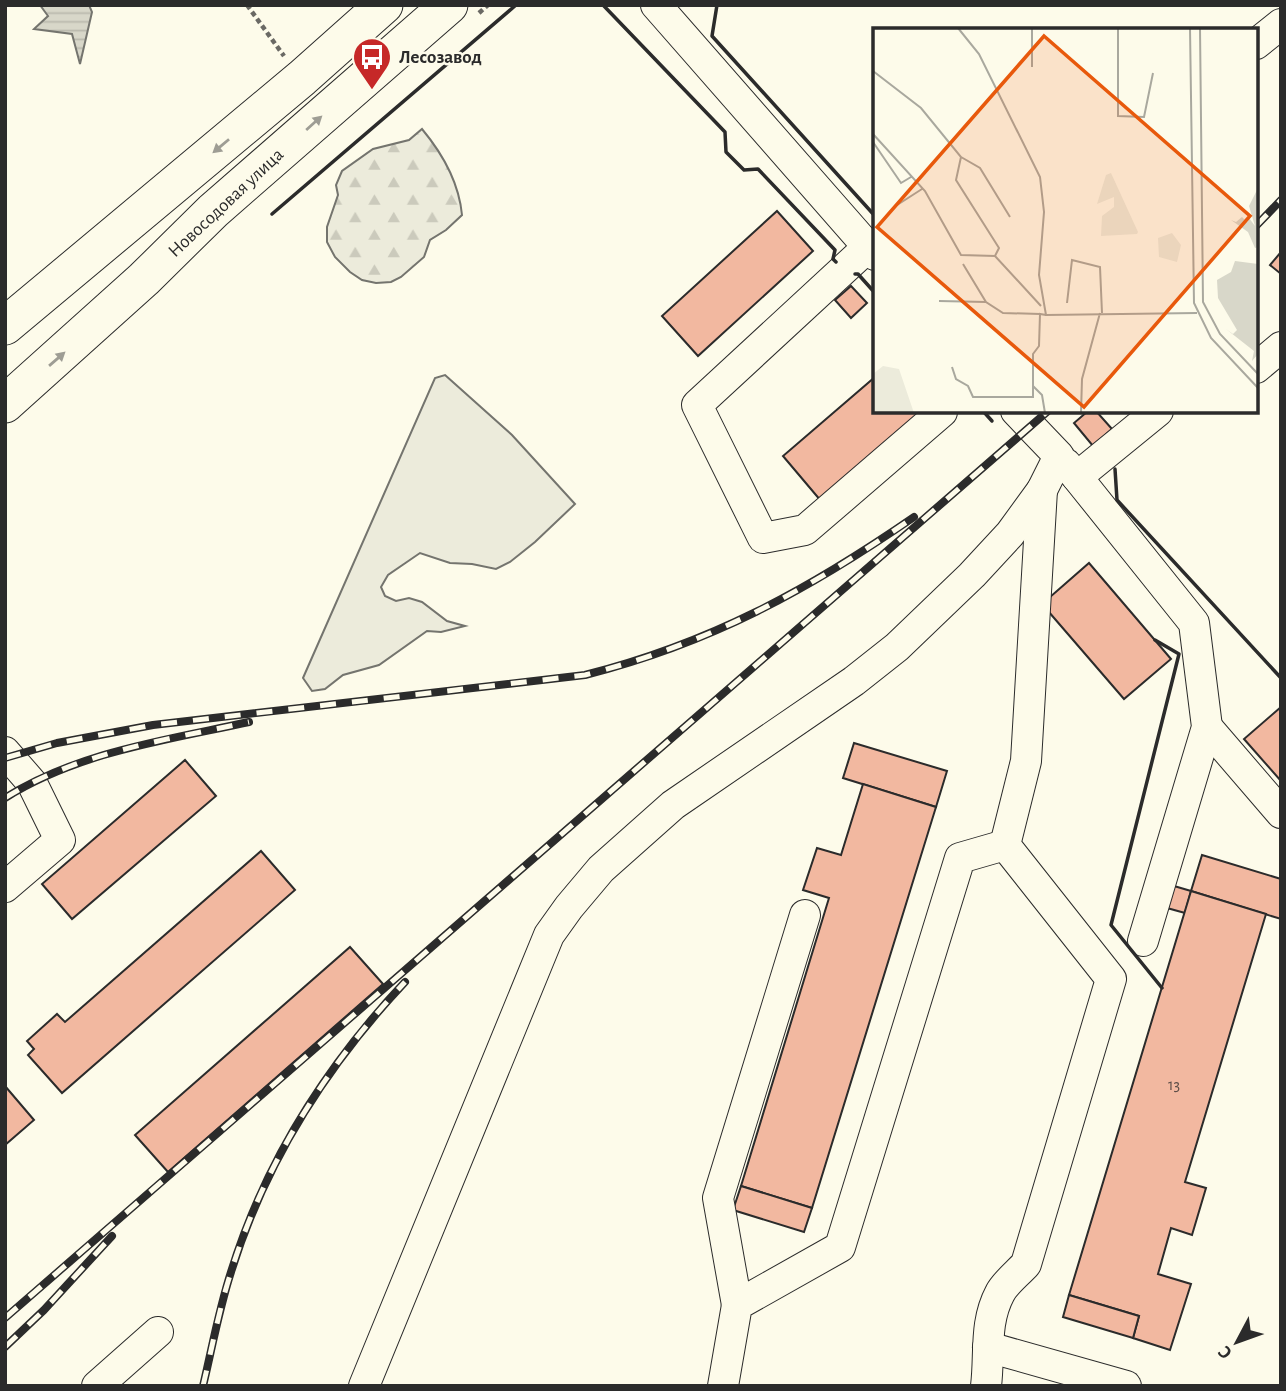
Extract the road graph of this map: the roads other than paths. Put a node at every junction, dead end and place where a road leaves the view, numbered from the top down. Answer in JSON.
{"nodes":[{"id":1,"x":384,"y":5,"type":"edge"},
{"id":2,"x":449,"y":5,"type":"edge"},
{"id":3,"x":656,"y":5,"type":"edge"},
{"id":4,"x":1281,"y":24,"type":"edge"},
{"id":5,"x":1258,"y":42,"type":"edge"},
{"id":6,"x":873,"y":252,"type":"edge"},
{"id":7,"x":5,"y":326,"type":"edge"},
{"id":8,"x":1281,"y":346,"type":"edge"},
{"id":9,"x":1258,"y":366,"type":"edge"},
{"id":10,"x":5,"y":404,"type":"edge"},
{"id":11,"x":941,"y":413,"type":"edge"},
{"id":12,"x":1018,"y":413,"type":"edge"},
{"id":13,"x":1155,"y":413,"type":"edge"},
{"id":14,"x":1068,"y":467,"type":"junction"},
{"id":15,"x":1042,"y":490,"type":"junction"},
{"id":16,"x":1207,"y":727,"type":"junction"},
{"id":17,"x":5,"y":752,"type":"edge"},
{"id":18,"x":1281,"y":813,"type":"edge"},
{"id":19,"x":1005,"y":845,"type":"junction"},
{"id":20,"x":5,"y":887,"type":"edge"},
{"id":21,"x":805,"y":915,"type":"dead end"},
{"id":22,"x":1143,"y":941,"type":"dead end"},
{"id":23,"x":737,"y":1305,"type":"junction"},
{"id":24,"x":158,"y":1332,"type":"dead end"},
{"id":25,"x":988,"y":1347,"type":"junction"},
{"id":26,"x":97,"y":1386,"type":"edge"},
{"id":27,"x":365,"y":1386,"type":"edge"},
{"id":28,"x":723,"y":1386,"type":"edge"},
{"id":29,"x":986,"y":1386,"type":"edge"},
{"id":30,"x":1126,"y":1386,"type":"edge"}],
"edges":[{"from":1,"to":7,"type":"main road","one_way":true},
{"from":10,"to":2,"type":"main road","name":"Новосодовая улица","one_way":true},
{"from":3,"to":6,"type":"lane"},
{"from":4,"to":5,"type":"lane"},
{"from":6,"to":11,"type":"lane"},
{"from":8,"to":9,"type":"lane"},
{"from":12,"to":14,"type":"lane"},
{"from":13,"to":14,"type":"lane"},
{"from":14,"to":15,"type":"lane"},
{"from":14,"to":16,"type":"lane"},
{"from":15,"to":19,"type":"lane"},
{"from":15,"to":27,"type":"lane"},
{"from":16,"to":18,"type":"lane"},
{"from":16,"to":22,"type":"lane"},
{"from":17,"to":20,"type":"lane"},
{"from":19,"to":23,"type":"lane"},
{"from":19,"to":25,"type":"lane"},
{"from":21,"to":23,"type":"lane"},
{"from":23,"to":28,"type":"lane"},
{"from":24,"to":26,"type":"lane"},
{"from":25,"to":29,"type":"lane"},
{"from":25,"to":30,"type":"lane"}]}
